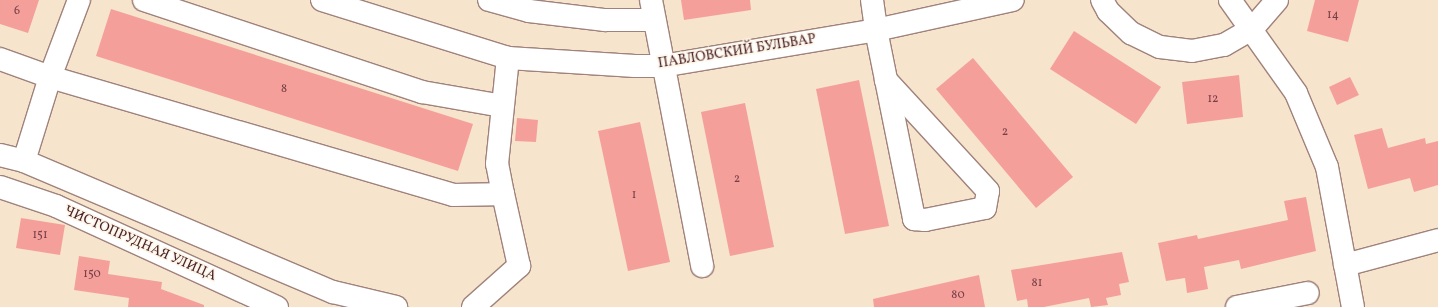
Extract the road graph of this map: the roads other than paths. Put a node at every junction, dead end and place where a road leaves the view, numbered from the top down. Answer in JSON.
{"nodes":[{"id":1,"x":79,"y":0,"type":"edge"},
{"id":2,"x":144,"y":0,"type":"edge"},
{"id":3,"x":322,"y":0,"type":"edge"},
{"id":4,"x":488,"y":0,"type":"edge"},
{"id":5,"x":872,"y":0,"type":"edge"},
{"id":6,"x":1013,"y":0,"type":"edge"},
{"id":7,"x":1102,"y":0,"type":"edge"},
{"id":8,"x":1230,"y":0,"type":"edge"},
{"id":9,"x":1277,"y":0,"type":"edge"},
{"id":10,"x":357,"y":5,"type":"edge"},
{"id":11,"x":652,"y":10,"type":"edge"},
{"id":12,"x":876,"y":30,"type":"junction"},
{"id":13,"x":1252,"y":30,"type":"junction"},
{"id":14,"x":508,"y":58,"type":"junction"},
{"id":15,"x":0,"y":59,"type":"edge"},
{"id":16,"x":662,"y":66,"type":"junction"},
{"id":17,"x":50,"y":77,"type":"junction"},
{"id":18,"x":886,"y":80,"type":"junction"},
{"id":19,"x":502,"y":106,"type":"junction"},
{"id":20,"x":0,"y":155,"type":"edge"},
{"id":21,"x":24,"y":161,"type":"junction"},
{"id":22,"x":0,"y":187,"type":"edge"},
{"id":23,"x":503,"y":194,"type":"junction"},
{"id":24,"x":1438,"y":240,"type":"edge"},
{"id":25,"x":1346,"y":265,"type":"junction"},
{"id":26,"x":702,"y":266,"type":"dead end"},
{"id":27,"x":1308,"y":294,"type":"dead end"},
{"id":28,"x":277,"y":307,"type":"edge"},
{"id":29,"x":396,"y":307,"type":"edge"},
{"id":30,"x":473,"y":307,"type":"edge"},
{"id":31,"x":1237,"y":307,"type":"edge"},
{"id":32,"x":1353,"y":307,"type":"edge"}],
"edges":[{"from":1,"to":17,"type":"street"},
{"from":2,"to":19,"type":"street"},
{"from":3,"to":10,"type":"street","name":"ПАВЛОВСКИЙ БУЛЬВАР"},
{"from":4,"to":11,"type":"street"},
{"from":5,"to":12,"type":"street"},
{"from":6,"to":12,"type":"street","name":"ПАВЛОВСКИЙ БУЛЬВАР"},
{"from":7,"to":13,"type":"street"},
{"from":8,"to":13,"type":"street"},
{"from":9,"to":13,"type":"street"},
{"from":10,"to":14,"type":"street","name":"ПАВЛОВСКИЙ БУЛЬВАР"},
{"from":11,"to":16,"type":"street"},
{"from":12,"to":16,"type":"street","name":"ПАВЛОВСКИЙ БУЛЬВАР"},
{"from":12,"to":18,"type":"street"},
{"from":13,"to":25,"type":"street"},
{"from":14,"to":16,"type":"street","name":"ПАВЛОВСКИЙ БУЛЬВАР"},
{"from":14,"to":19,"type":"street"},
{"from":15,"to":17,"type":"street"},
{"from":16,"to":26,"type":"street"},
{"from":17,"to":21,"type":"street"},
{"from":17,"to":23,"type":"street"},
{"from":18,"to":18,"type":"street"},
{"from":19,"to":23,"type":"street"},
{"from":20,"to":21,"type":"street"},
{"from":21,"to":29,"type":"street"},
{"from":22,"to":28,"type":"street","name":"ЧИСТОПРУДНАЯ УЛИЦА"},
{"from":23,"to":30,"type":"street"},
{"from":24,"to":25,"type":"street"},
{"from":25,"to":32,"type":"street"},
{"from":27,"to":31,"type":"street"}]}
